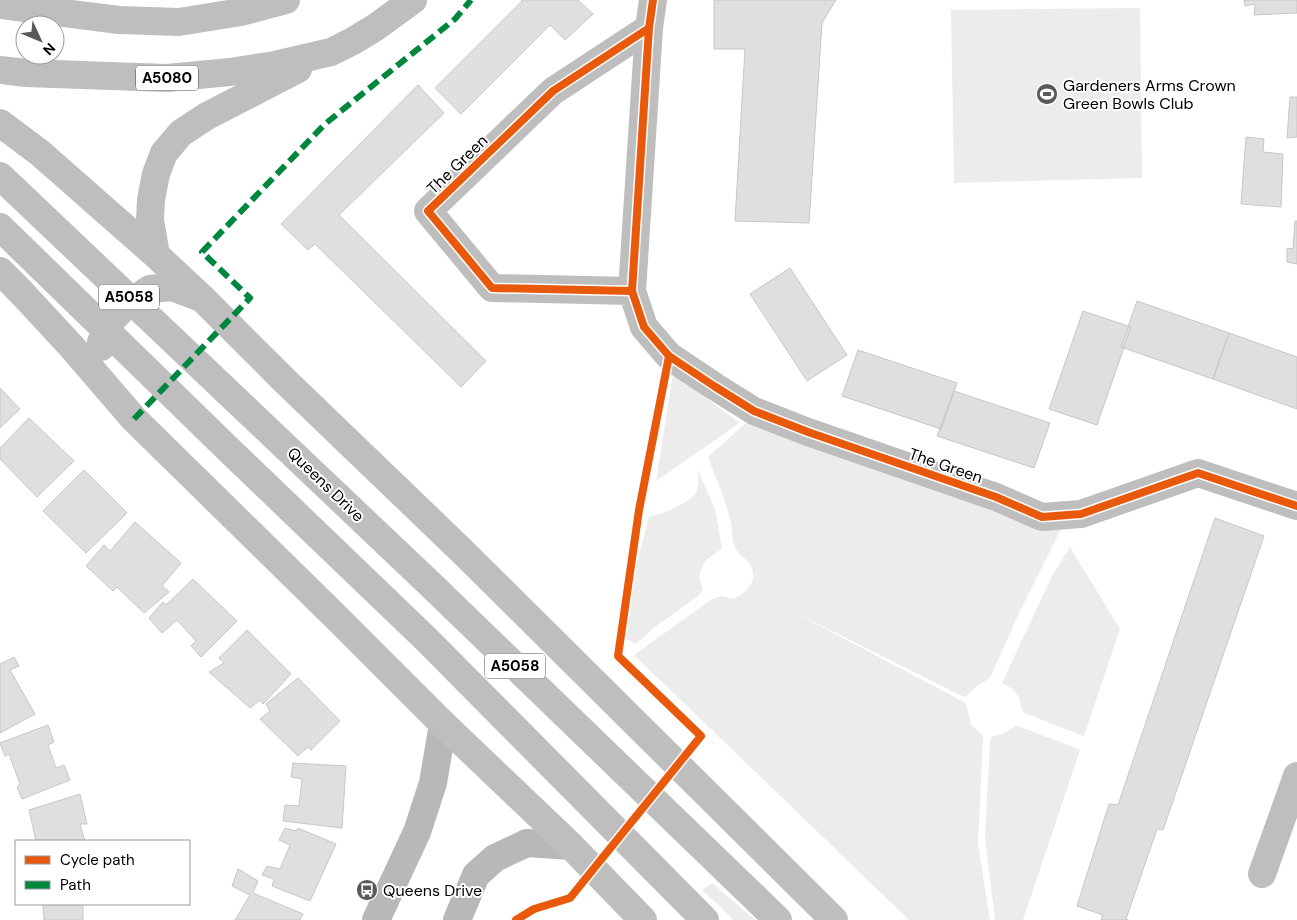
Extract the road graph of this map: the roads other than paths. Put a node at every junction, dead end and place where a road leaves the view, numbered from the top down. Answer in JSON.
{"nodes":[{"id":1,"x":286,"y":0,"type":"edge"},
{"id":2,"x":413,"y":0,"type":"edge"},
{"id":3,"x":654,"y":0,"type":"edge"},
{"id":4,"x":0,"y":5,"type":"edge"},
{"id":5,"x":649,"y":28,"type":"junction"},
{"id":6,"x":331,"y":52,"type":"junction"},
{"id":7,"x":0,"y":70,"type":"edge"},
{"id":8,"x":0,"y":123,"type":"edge"},
{"id":9,"x":0,"y":176,"type":"edge"},
{"id":10,"x":0,"y":227,"type":"edge"},
{"id":11,"x":156,"y":255,"type":"junction"},
{"id":12,"x":0,"y":271,"type":"edge"},
{"id":13,"x":632,"y":292,"type":"junction"},
{"id":14,"x":201,"y":297,"type":"junction"},
{"id":15,"x":104,"y":386,"type":"junction"},
{"id":16,"x":1297,"y":506,"type":"edge"},
{"id":17,"x":443,"y":724,"type":"junction"},
{"id":18,"x":1297,"y":776,"type":"edge"},
{"id":19,"x":572,"y":846,"type":"junction"},
{"id":20,"x":1262,"y":874,"type":"dead end"},
{"id":21,"x":376,"y":920,"type":"edge"},
{"id":22,"x":457,"y":920,"type":"edge"},
{"id":23,"x":643,"y":920,"type":"edge"},
{"id":24,"x":705,"y":920,"type":"edge"},
{"id":25,"x":778,"y":920,"type":"edge"},
{"id":26,"x":834,"y":920,"type":"edge"}],
"edges":[{"from":1,"to":4,"type":"main road"},
{"from":2,"to":6,"type":"main road","number":"A5080"},
{"from":3,"to":5,"type":"main road","name":"The Green"},
{"from":5,"to":13,"type":"main road","name":"The Green"},
{"from":5,"to":13,"type":"main road","name":"The Green"},
{"from":6,"to":7,"type":"main road","number":"A5080"},
{"from":6,"to":11,"type":"main road"},
{"from":8,"to":11,"type":"main road"},
{"from":9,"to":25,"type":"main road","name":"Queens Drive","number":"A5058"},
{"from":10,"to":24,"type":"main road","number":"A5058"},
{"from":11,"to":14,"type":"main road"},
{"from":12,"to":15,"type":"main road"},
{"from":13,"to":16,"type":"main road","name":"The Green"},
{"from":14,"to":15,"type":"main road"},
{"from":14,"to":26,"type":"main road"},
{"from":15,"to":17,"type":"main road"},
{"from":17,"to":19,"type":"main road"},
{"from":17,"to":21,"type":"street"},
{"from":18,"to":20,"type":"main road"},
{"from":19,"to":22,"type":"street"},
{"from":19,"to":23,"type":"main road"}]}
